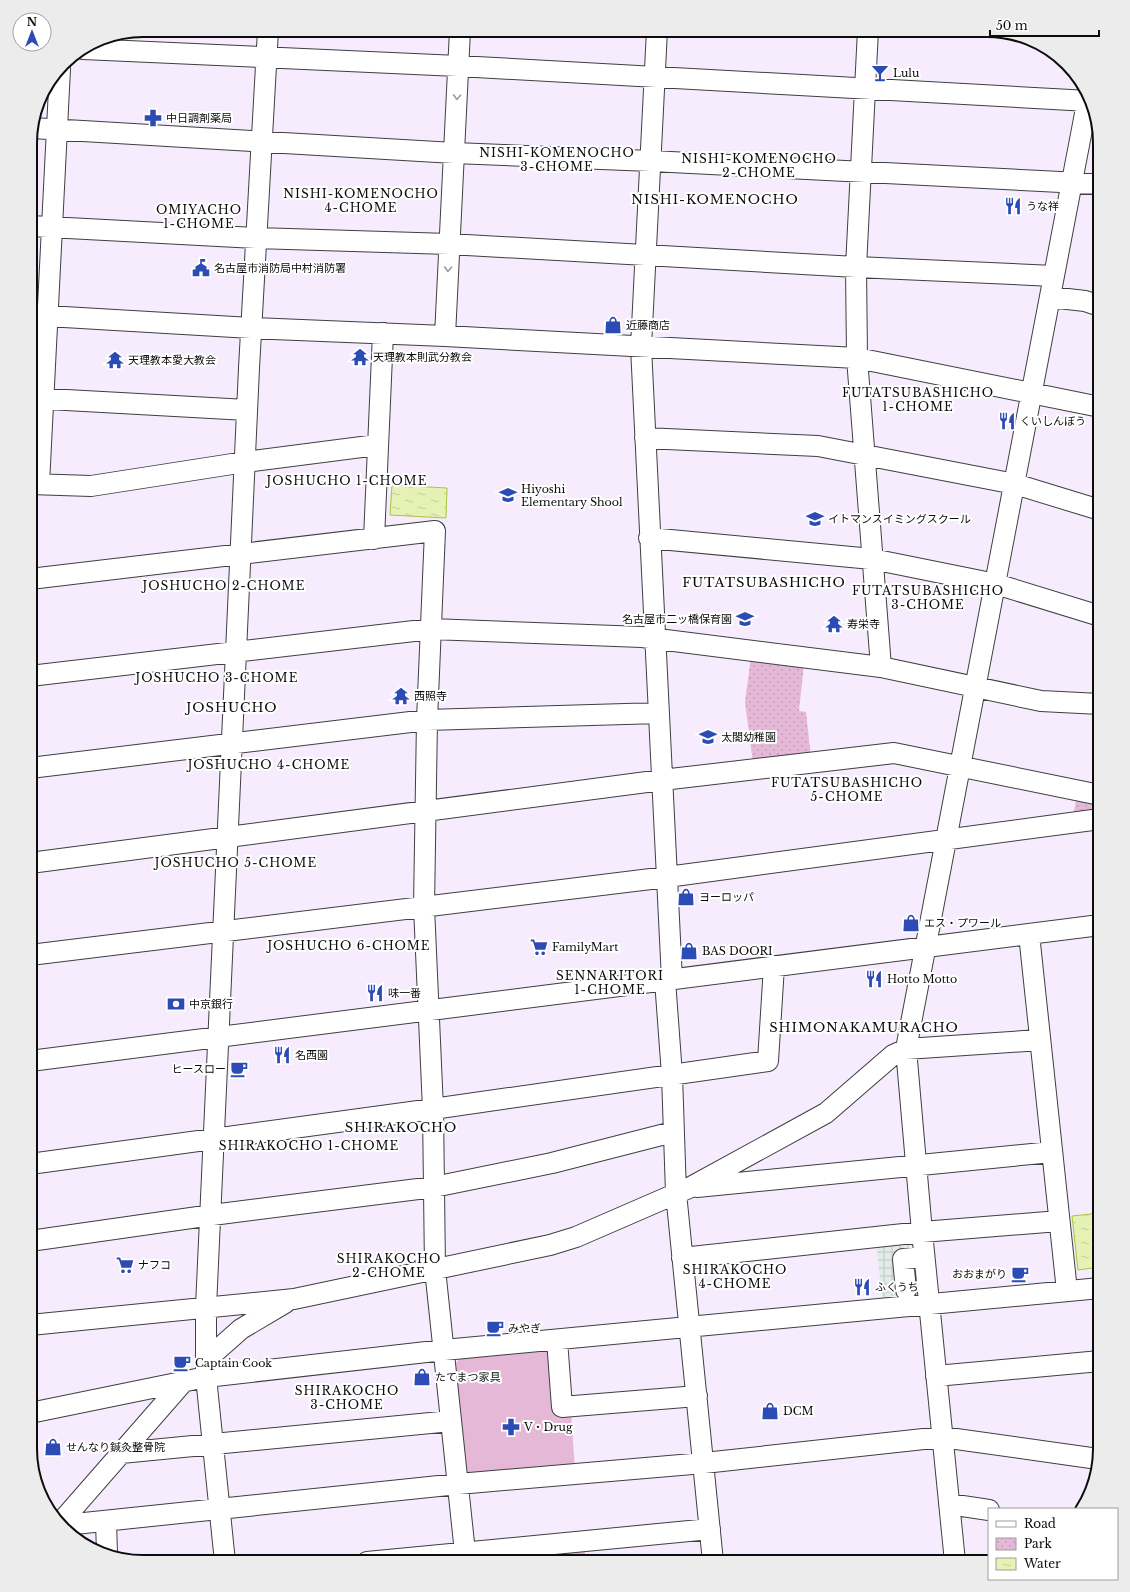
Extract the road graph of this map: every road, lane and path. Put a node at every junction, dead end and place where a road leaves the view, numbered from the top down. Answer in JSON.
{"nodes":[{"id":1,"x":268,"y":37,"type":"edge"},
{"id":2,"x":460,"y":37,"type":"edge"},
{"id":3,"x":658,"y":37,"type":"edge"},
{"id":4,"x":868,"y":37,"type":"edge"},
{"id":5,"x":93,"y":49,"type":"edge"},
{"id":6,"x":266,"y":58,"type":"junction"},
{"id":7,"x":458,"y":66,"type":"junction"},
{"id":8,"x":60,"y":77,"type":"edge"},
{"id":9,"x":655,"y":77,"type":"junction"},
{"id":10,"x":865,"y":89,"type":"junction"},
{"id":11,"x":1084,"y":100,"type":"edge"},
{"id":12,"x":1087,"y":107,"type":"edge"},
{"id":13,"x":38,"y":128,"type":"edge"},
{"id":14,"x":57,"y":129,"type":"junction"},
{"id":15,"x":262,"y":141,"type":"junction"},
{"id":16,"x":454,"y":153,"type":"junction"},
{"id":17,"x":651,"y":161,"type":"junction"},
{"id":18,"x":860,"y":171,"type":"junction"},
{"id":19,"x":1072,"y":183,"type":"junction"},
{"id":20,"x":1093,"y":184,"type":"edge"},
{"id":21,"x":37,"y":226,"type":"edge"},
{"id":22,"x":52,"y":227,"type":"junction"},
{"id":23,"x":256,"y":238,"type":"junction"},
{"id":24,"x":449,"y":244,"type":"junction"},
{"id":25,"x":646,"y":255,"type":"junction"},
{"id":26,"x":856,"y":267,"type":"junction"},
{"id":27,"x":1054,"y":276,"type":"junction"},
{"id":28,"x":1050,"y":297,"type":"junction"},
{"id":29,"x":1093,"y":304,"type":"edge"},
{"id":30,"x":39,"y":315,"type":"edge"},
{"id":31,"x":251,"y":328,"type":"junction"},
{"id":32,"x":383,"y":333,"type":"junction"},
{"id":33,"x":445,"y":336,"type":"junction"},
{"id":34,"x":641,"y":347,"type":"junction"},
{"id":35,"x":857,"y":358,"type":"junction"},
{"id":36,"x":1032,"y":393,"type":"junction"},
{"id":37,"x":37,"y":398,"type":"edge"},
{"id":38,"x":1093,"y":406,"type":"edge"},
{"id":39,"x":248,"y":410,"type":"junction"},
{"id":40,"x":645,"y":438,"type":"junction"},
{"id":41,"x":377,"y":444,"type":"junction"},
{"id":42,"x":863,"y":454,"type":"junction"},
{"id":43,"x":245,"y":462,"type":"junction"},
{"id":44,"x":37,"y":484,"type":"edge"},
{"id":45,"x":1015,"y":484,"type":"junction"},
{"id":46,"x":1093,"y":508,"type":"edge"},
{"id":47,"x":649,"y":538,"type":"junction"},
{"id":48,"x":374,"y":539,"type":"junction"},
{"id":49,"x":241,"y":555,"type":"junction"},
{"id":50,"x":872,"y":559,"type":"junction"},
{"id":51,"x":37,"y":579,"type":"edge"},
{"id":52,"x":996,"y":584,"type":"junction"},
{"id":53,"x":1093,"y":614,"type":"edge"},
{"id":54,"x":432,"y":629,"type":"junction"},
{"id":55,"x":655,"y":639,"type":"junction"},
{"id":56,"x":237,"y":652,"type":"junction"},
{"id":57,"x":881,"y":667,"type":"junction"},
{"id":58,"x":37,"y":675,"type":"edge"},
{"id":59,"x":976,"y":687,"type":"junction"},
{"id":60,"x":1093,"y":704,"type":"edge"},
{"id":61,"x":659,"y":713,"type":"junction"},
{"id":62,"x":427,"y":720,"type":"junction"},
{"id":63,"x":233,"y":744,"type":"junction"},
{"id":64,"x":961,"y":766,"type":"junction"},
{"id":65,"x":37,"y":767,"type":"edge"},
{"id":66,"x":662,"y":780,"type":"junction"},
{"id":67,"x":1093,"y":794,"type":"edge"},
{"id":68,"x":424,"y":812,"type":"junction"},
{"id":69,"x":1093,"y":820,"type":"edge"},
{"id":70,"x":228,"y":838,"type":"junction"},
{"id":71,"x":946,"y":840,"type":"junction"},
{"id":72,"x":37,"y":862,"type":"edge"},
{"id":73,"x":667,"y":877,"type":"junction"},
{"id":74,"x":424,"y":907,"type":"junction"},
{"id":75,"x":1093,"y":926,"type":"edge"},
{"id":76,"x":224,"y":931,"type":"junction"},
{"id":77,"x":1029,"y":934,"type":"junction"},
{"id":78,"x":927,"y":947,"type":"junction"},
{"id":79,"x":37,"y":954,"type":"edge"},
{"id":80,"x":774,"y":966,"type":"junction"},
{"id":81,"x":669,"y":980,"type":"junction"},
{"id":82,"x":428,"y":1011,"type":"junction"},
{"id":83,"x":218,"y":1038,"type":"junction"},
{"id":84,"x":1040,"y":1040,"type":"junction"},
{"id":85,"x":906,"y":1048,"type":"junction"},
{"id":86,"x":37,"y":1060,"type":"edge"},
{"id":87,"x":672,"y":1075,"type":"junction"},
{"id":88,"x":433,"y":1110,"type":"junction"},
{"id":89,"x":673,"y":1132,"type":"junction"},
{"id":90,"x":214,"y":1138,"type":"junction"},
{"id":91,"x":1052,"y":1152,"type":"junction"},
{"id":92,"x":37,"y":1163,"type":"edge"},
{"id":93,"x":916,"y":1167,"type":"junction"},
{"id":94,"x":434,"y":1187,"type":"junction"},
{"id":95,"x":682,"y":1190,"type":"junction"},
{"id":96,"x":212,"y":1215,"type":"junction"},
{"id":97,"x":1059,"y":1221,"type":"junction"},
{"id":98,"x":922,"y":1232,"type":"junction"},
{"id":99,"x":37,"y":1240,"type":"edge"},
{"id":100,"x":924,"y":1257,"type":"junction"},
{"id":101,"x":682,"y":1258,"type":"junction"},
{"id":102,"x":435,"y":1269,"type":"junction"},
{"id":103,"x":1093,"y":1289,"type":"edge"},
{"id":104,"x":906,"y":1290,"type":"dead end"},
{"id":105,"x":1067,"y":1291,"type":"junction"},
{"id":106,"x":294,"y":1299,"type":"junction"},
{"id":107,"x":929,"y":1304,"type":"junction"},
{"id":108,"x":206,"y":1307,"type":"junction"},
{"id":109,"x":37,"y":1324,"type":"edge"},
{"id":110,"x":689,"y":1328,"type":"junction"},
{"id":111,"x":557,"y":1340,"type":"junction"},
{"id":112,"x":444,"y":1350,"type":"junction"},
{"id":113,"x":1093,"y":1362,"type":"edge"},
{"id":114,"x":206,"y":1368,"type":"junction"},
{"id":115,"x":936,"y":1376,"type":"junction"},
{"id":116,"x":184,"y":1380,"type":"junction"},
{"id":117,"x":697,"y":1396,"type":"junction"},
{"id":118,"x":37,"y":1412,"type":"edge"},
{"id":119,"x":451,"y":1421,"type":"junction"},
{"id":120,"x":942,"y":1437,"type":"junction"},
{"id":121,"x":213,"y":1444,"type":"junction"},
{"id":122,"x":121,"y":1453,"type":"junction"},
{"id":123,"x":1092,"y":1458,"type":"edge"},
{"id":124,"x":704,"y":1463,"type":"junction"},
{"id":125,"x":458,"y":1484,"type":"junction"},
{"id":126,"x":949,"y":1504,"type":"junction"},
{"id":127,"x":220,"y":1510,"type":"junction"},
{"id":128,"x":988,"y":1510,"type":"edge"},
{"id":129,"x":64,"y":1519,"type":"edge"},
{"id":130,"x":106,"y":1522,"type":"junction"},
{"id":131,"x":69,"y":1525,"type":"edge"},
{"id":132,"x":710,"y":1529,"type":"junction"},
{"id":133,"x":107,"y":1548,"type":"edge"},
{"id":134,"x":224,"y":1555,"type":"edge"},
{"id":135,"x":466,"y":1555,"type":"edge"},
{"id":136,"x":483,"y":1555,"type":"edge"},
{"id":137,"x":712,"y":1555,"type":"edge"},
{"id":138,"x":954,"y":1555,"type":"edge"}],
"edges":[{"from":1,"to":6,"type":"street"},
{"from":2,"to":7,"type":"street"},
{"from":3,"to":9,"type":"street"},
{"from":4,"to":10,"type":"street"},
{"from":5,"to":6,"type":"street"},
{"from":6,"to":7,"type":"street"},
{"from":6,"to":15,"type":"street"},
{"from":7,"to":9,"type":"street"},
{"from":7,"to":16,"type":"street","one_way":true},
{"from":8,"to":14,"type":"street"},
{"from":9,"to":10,"type":"street"},
{"from":9,"to":17,"type":"street"},
{"from":10,"to":11,"type":"street"},
{"from":10,"to":18,"type":"street"},
{"from":12,"to":19,"type":"street"},
{"from":13,"to":14,"type":"street"},
{"from":14,"to":15,"type":"street"},
{"from":14,"to":22,"type":"street"},
{"from":15,"to":16,"type":"street"},
{"from":15,"to":23,"type":"street"},
{"from":16,"to":17,"type":"street"},
{"from":16,"to":24,"type":"street"},
{"from":17,"to":18,"type":"street"},
{"from":17,"to":25,"type":"street"},
{"from":18,"to":19,"type":"street"},
{"from":18,"to":26,"type":"street"},
{"from":19,"to":20,"type":"street"},
{"from":19,"to":27,"type":"street"},
{"from":21,"to":22,"type":"street"},
{"from":22,"to":23,"type":"street"},
{"from":22,"to":30,"type":"street"},
{"from":23,"to":24,"type":"street"},
{"from":23,"to":31,"type":"street"},
{"from":24,"to":25,"type":"street"},
{"from":24,"to":33,"type":"street","one_way":true},
{"from":25,"to":26,"type":"street"},
{"from":25,"to":34,"type":"street"},
{"from":26,"to":27,"type":"street"},
{"from":26,"to":35,"type":"street"},
{"from":27,"to":28,"type":"street"},
{"from":28,"to":29,"type":"street"},
{"from":28,"to":36,"type":"street"},
{"from":30,"to":31,"type":"street"},
{"from":30,"to":37,"type":"street"},
{"from":31,"to":32,"type":"street"},
{"from":31,"to":39,"type":"street"},
{"from":32,"to":33,"type":"street"},
{"from":32,"to":41,"type":"street"},
{"from":33,"to":34,"type":"street"},
{"from":34,"to":35,"type":"street"},
{"from":34,"to":40,"type":"street"},
{"from":35,"to":36,"type":"street"},
{"from":35,"to":42,"type":"street"},
{"from":36,"to":38,"type":"street"},
{"from":36,"to":45,"type":"street"},
{"from":37,"to":39,"type":"street"},
{"from":39,"to":43,"type":"street"},
{"from":40,"to":42,"type":"street"},
{"from":40,"to":47,"type":"street"},
{"from":41,"to":43,"type":"street"},
{"from":41,"to":48,"type":"street"},
{"from":42,"to":45,"type":"street"},
{"from":42,"to":50,"type":"street"},
{"from":43,"to":44,"type":"street"},
{"from":43,"to":49,"type":"street"},
{"from":45,"to":46,"type":"street"},
{"from":45,"to":52,"type":"street"},
{"from":47,"to":50,"type":"street"},
{"from":47,"to":55,"type":"street"},
{"from":48,"to":49,"type":"street"},
{"from":48,"to":54,"type":"street"},
{"from":49,"to":51,"type":"street"},
{"from":49,"to":56,"type":"street"},
{"from":50,"to":52,"type":"street"},
{"from":50,"to":57,"type":"street"},
{"from":52,"to":53,"type":"street"},
{"from":52,"to":59,"type":"street"},
{"from":54,"to":55,"type":"street"},
{"from":54,"to":56,"type":"street"},
{"from":54,"to":62,"type":"street"},
{"from":55,"to":57,"type":"street"},
{"from":55,"to":61,"type":"street"},
{"from":56,"to":58,"type":"street"},
{"from":56,"to":63,"type":"street"},
{"from":57,"to":59,"type":"street"},
{"from":59,"to":60,"type":"street"},
{"from":59,"to":64,"type":"street"},
{"from":61,"to":62,"type":"street"},
{"from":61,"to":66,"type":"street"},
{"from":62,"to":63,"type":"street"},
{"from":62,"to":68,"type":"street"},
{"from":63,"to":65,"type":"street"},
{"from":63,"to":70,"type":"street"},
{"from":64,"to":66,"type":"street"},
{"from":64,"to":67,"type":"street"},
{"from":64,"to":71,"type":"street"},
{"from":66,"to":68,"type":"street"},
{"from":66,"to":73,"type":"street"},
{"from":68,"to":70,"type":"street"},
{"from":68,"to":74,"type":"street"},
{"from":69,"to":71,"type":"street"},
{"from":70,"to":72,"type":"street"},
{"from":70,"to":76,"type":"street"},
{"from":71,"to":73,"type":"street"},
{"from":71,"to":78,"type":"street"},
{"from":73,"to":74,"type":"street"},
{"from":73,"to":81,"type":"street"},
{"from":74,"to":76,"type":"street"},
{"from":74,"to":82,"type":"street"},
{"from":75,"to":77,"type":"street"},
{"from":76,"to":79,"type":"street"},
{"from":76,"to":83,"type":"street"},
{"from":77,"to":78,"type":"street"},
{"from":77,"to":84,"type":"street"},
{"from":78,"to":80,"type":"street"},
{"from":78,"to":85,"type":"street"},
{"from":80,"to":81,"type":"street"},
{"from":80,"to":87,"type":"street"},
{"from":81,"to":82,"type":"street"},
{"from":81,"to":87,"type":"street"},
{"from":82,"to":83,"type":"street"},
{"from":82,"to":88,"type":"street"},
{"from":83,"to":86,"type":"street"},
{"from":83,"to":90,"type":"street"},
{"from":84,"to":85,"type":"street"},
{"from":84,"to":91,"type":"street"},
{"from":85,"to":93,"type":"street"},
{"from":85,"to":95,"type":"street"},
{"from":87,"to":88,"type":"street"},
{"from":87,"to":89,"type":"street"},
{"from":88,"to":90,"type":"street"},
{"from":88,"to":94,"type":"street"},
{"from":89,"to":94,"type":"street"},
{"from":89,"to":95,"type":"street"},
{"from":90,"to":92,"type":"street"},
{"from":90,"to":96,"type":"street"},
{"from":91,"to":93,"type":"street"},
{"from":91,"to":97,"type":"street"},
{"from":93,"to":95,"type":"street"},
{"from":93,"to":98,"type":"street"},
{"from":94,"to":96,"type":"street"},
{"from":94,"to":102,"type":"street"},
{"from":95,"to":101,"type":"street"},
{"from":95,"to":102,"type":"street"},
{"from":96,"to":99,"type":"street"},
{"from":96,"to":108,"type":"street"},
{"from":97,"to":98,"type":"street"},
{"from":97,"to":105,"type":"street"},
{"from":98,"to":100,"type":"street"},
{"from":98,"to":101,"type":"street"},
{"from":100,"to":104,"type":"street"},
{"from":100,"to":107,"type":"street"},
{"from":101,"to":110,"type":"street"},
{"from":102,"to":106,"type":"street"},
{"from":102,"to":112,"type":"street"},
{"from":103,"to":105,"type":"street"},
{"from":105,"to":107,"type":"street"},
{"from":106,"to":108,"type":"street"},
{"from":106,"to":114,"type":"street"},
{"from":107,"to":110,"type":"street"},
{"from":107,"to":115,"type":"street"},
{"from":108,"to":109,"type":"street"},
{"from":108,"to":114,"type":"street"},
{"from":110,"to":111,"type":"street"},
{"from":110,"to":117,"type":"street"},
{"from":111,"to":112,"type":"street"},
{"from":111,"to":117,"type":"street"},
{"from":112,"to":114,"type":"street"},
{"from":112,"to":119,"type":"street"},
{"from":113,"to":115,"type":"street"},
{"from":114,"to":116,"type":"street"},
{"from":114,"to":121,"type":"street"},
{"from":115,"to":120,"type":"street"},
{"from":116,"to":118,"type":"street"},
{"from":116,"to":122,"type":"street"},
{"from":117,"to":124,"type":"street"},
{"from":119,"to":121,"type":"street"},
{"from":119,"to":125,"type":"street"},
{"from":120,"to":123,"type":"street"},
{"from":120,"to":124,"type":"street"},
{"from":120,"to":126,"type":"street"},
{"from":121,"to":122,"type":"street"},
{"from":121,"to":127,"type":"street"},
{"from":122,"to":129,"type":"street"},
{"from":124,"to":125,"type":"street"},
{"from":124,"to":132,"type":"street"},
{"from":125,"to":127,"type":"street"},
{"from":125,"to":135,"type":"street"},
{"from":126,"to":128,"type":"street"},
{"from":126,"to":138,"type":"street"},
{"from":127,"to":130,"type":"street"},
{"from":127,"to":134,"type":"street"},
{"from":130,"to":131,"type":"street"},
{"from":130,"to":133,"type":"street"},
{"from":132,"to":136,"type":"street"},
{"from":132,"to":137,"type":"street"}]}
